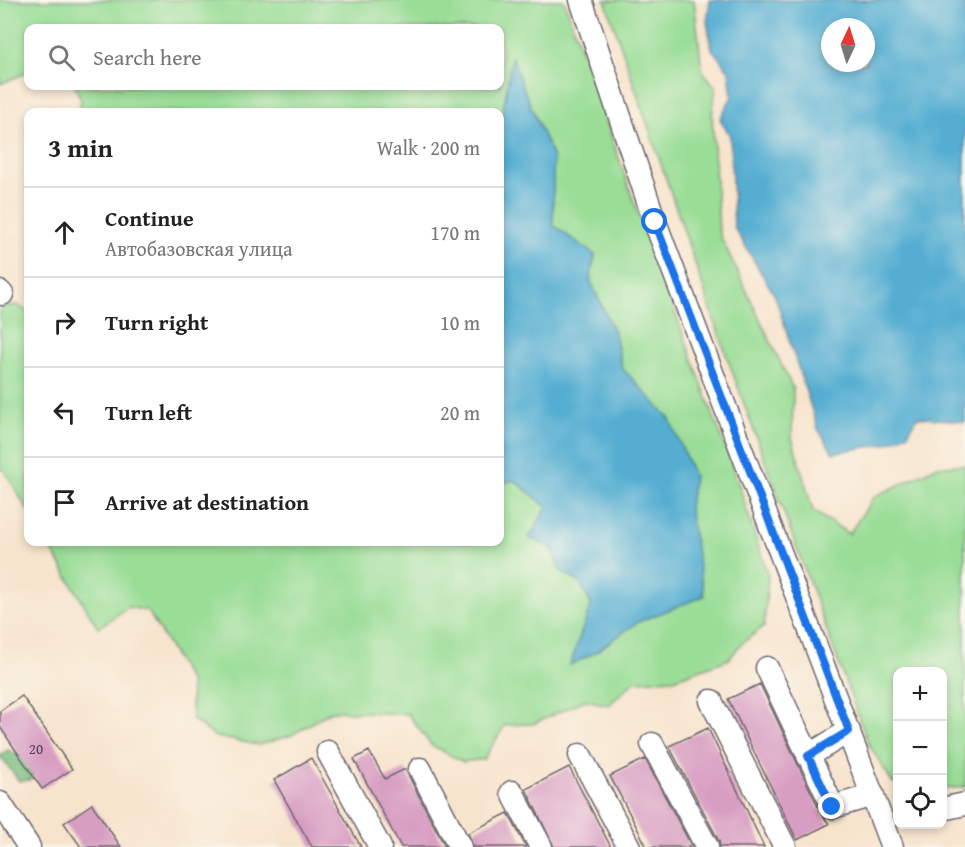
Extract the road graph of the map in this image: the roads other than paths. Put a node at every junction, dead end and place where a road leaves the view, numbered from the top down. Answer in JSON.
{"nodes":[{"id":1,"x":581,"y":0,"type":"edge"},
{"id":2,"x":766,"y":668,"type":"dead end"},
{"id":3,"x":711,"y":701,"type":"dead end"},
{"id":4,"x":849,"y":731,"type":"junction"},
{"id":5,"x":652,"y":744,"type":"dead end"},
{"id":6,"x":328,"y":752,"type":"dead end"},
{"id":7,"x":580,"y":755,"type":"dead end"},
{"id":8,"x":808,"y":756,"type":"junction"},
{"id":9,"x":420,"y":769,"type":"dead end"},
{"id":10,"x":512,"y":792,"type":"dead end"},
{"id":11,"x":873,"y":795,"type":"junction"},
{"id":12,"x":0,"y":803,"type":"edge"},
{"id":13,"x":965,"y":804,"type":"edge"},
{"id":14,"x":947,"y":808,"type":"edge"},
{"id":15,"x":890,"y":820,"type":"edge"},
{"id":16,"x":30,"y":847,"type":"edge"},
{"id":17,"x":380,"y":847,"type":"edge"},
{"id":18,"x":460,"y":847,"type":"edge"},
{"id":19,"x":541,"y":847,"type":"edge"},
{"id":20,"x":629,"y":847,"type":"edge"},
{"id":21,"x":707,"y":847,"type":"edge"},
{"id":22,"x":785,"y":847,"type":"edge"},
{"id":23,"x":892,"y":847,"type":"edge"}],
"edges":[{"from":1,"to":4,"type":"street"},
{"from":2,"to":8,"type":"street"},
{"from":3,"to":22,"type":"street"},
{"from":4,"to":8,"type":"street"},
{"from":4,"to":11,"type":"street"},
{"from":5,"to":21,"type":"street"},
{"from":6,"to":17,"type":"street"},
{"from":7,"to":20,"type":"street"},
{"from":8,"to":11,"type":"street"},
{"from":9,"to":18,"type":"street"},
{"from":10,"to":19,"type":"street"},
{"from":11,"to":15,"type":"street"},
{"from":12,"to":16,"type":"street"},
{"from":13,"to":14,"type":"street"},
{"from":15,"to":23,"type":"street"}]}
